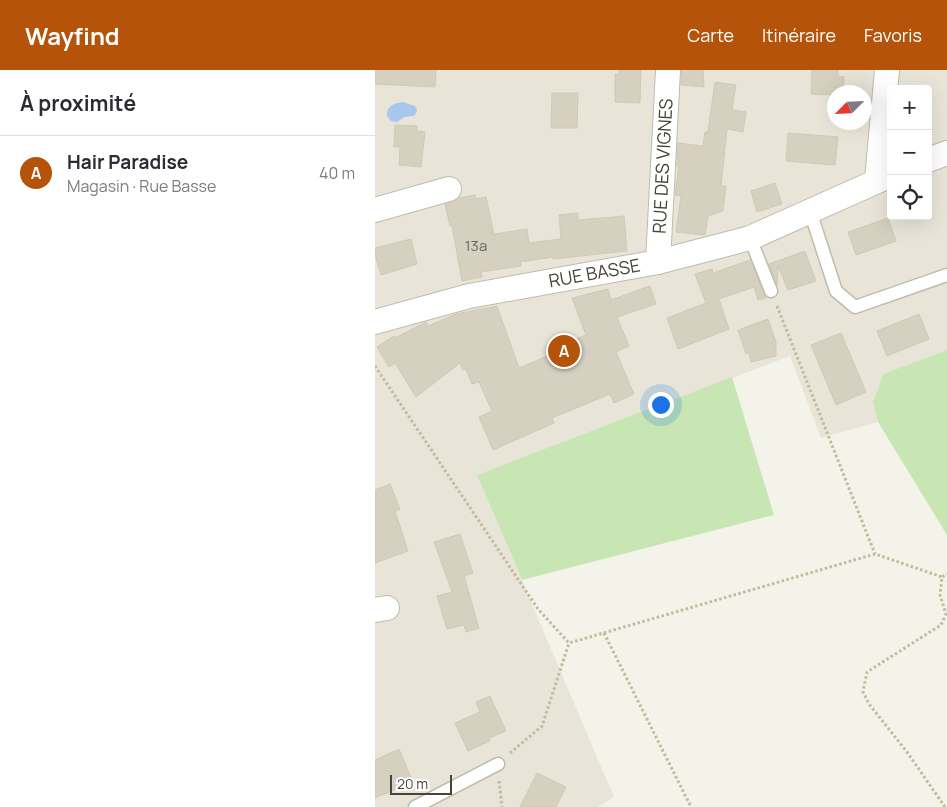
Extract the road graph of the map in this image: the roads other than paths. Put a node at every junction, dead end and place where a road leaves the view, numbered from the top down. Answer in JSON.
{"nodes":[{"id":1,"x":668,"y":70,"type":"edge"},
{"id":2,"x":887,"y":70,"type":"edge"},
{"id":3,"x":947,"y":153,"type":"edge"},
{"id":4,"x":932,"y":159,"type":"edge"},
{"id":5,"x":884,"y":178,"type":"edge"},
{"id":6,"x":449,"y":189,"type":"dead end"},
{"id":7,"x":375,"y":210,"type":"edge"},
{"id":8,"x":810,"y":211,"type":"junction"},
{"id":9,"x":750,"y":238,"type":"junction"},
{"id":10,"x":658,"y":262,"type":"junction"},
{"id":11,"x":947,"y":275,"type":"edge"},
{"id":12,"x":771,"y":291,"type":"road end"},
{"id":13,"x":375,"y":322,"type":"edge"},
{"id":14,"x":497,"y":764,"type":"road end"},
{"id":15,"x":415,"y":807,"type":"edge"}],
"edges":[{"from":1,"to":10,"type":"street","name":"RUE DES VIGNES"},
{"from":2,"to":5,"type":"street"},
{"from":3,"to":4,"type":"street"},
{"from":5,"to":8,"type":"street","name":"RUE BASSE"},
{"from":6,"to":7,"type":"street"},
{"from":8,"to":9,"type":"street","name":"RUE BASSE"},
{"from":8,"to":11,"type":"lane"},
{"from":9,"to":10,"type":"street","name":"RUE BASSE"},
{"from":9,"to":12,"type":"lane"},
{"from":10,"to":13,"type":"street","name":"RUE BASSE"},
{"from":14,"to":15,"type":"lane"}]}
